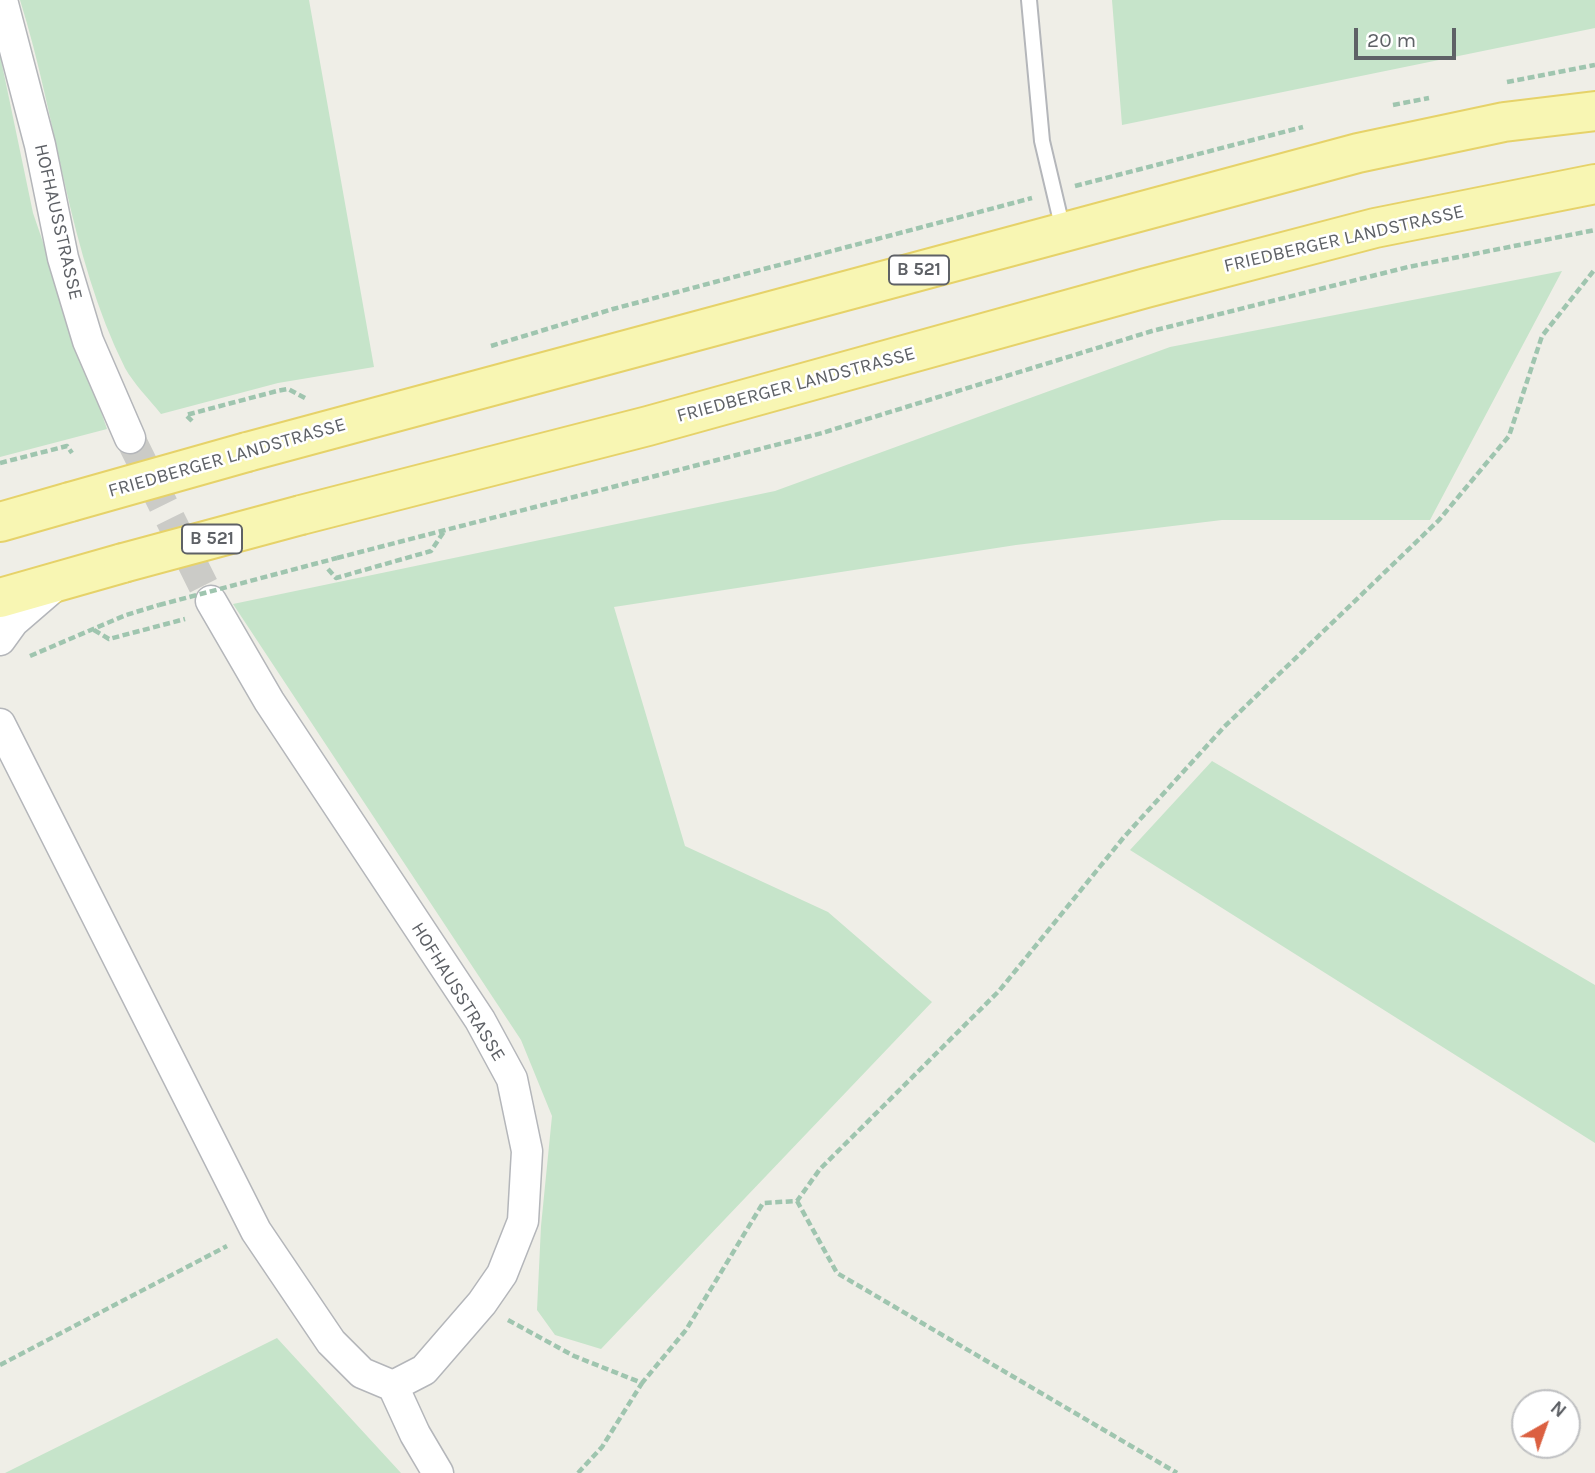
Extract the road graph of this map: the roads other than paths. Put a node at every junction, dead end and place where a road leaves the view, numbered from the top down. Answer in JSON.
{"nodes":[{"id":1,"x":2,"y":0,"type":"edge"},
{"id":2,"x":1029,"y":0,"type":"edge"},
{"id":3,"x":1595,"y":111,"type":"edge"},
{"id":4,"x":1595,"y":184,"type":"edge"},
{"id":5,"x":1064,"y":231,"type":"junction"},
{"id":6,"x":130,"y":438,"type":"tunnel mouth"},
{"id":7,"x":0,"y":522,"type":"edge"},
{"id":8,"x":61,"y":582,"type":"junction"},
{"id":9,"x":0,"y":598,"type":"edge"},
{"id":10,"x":211,"y":601,"type":"tunnel mouth"},
{"id":11,"x":0,"y":640,"type":"edge"},
{"id":12,"x":0,"y":724,"type":"edge"},
{"id":13,"x":393,"y":1386,"type":"junction"},
{"id":14,"x":438,"y":1473,"type":"edge"}],
"edges":[{"from":1,"to":6,"type":"street","name":"HOFHAUSSTRASSE"},
{"from":2,"to":5,"type":"lane"},
{"from":3,"to":5,"type":"main road","name":"FRIEDBERGER LANDSTRASSE","number":"B 521"},
{"from":4,"to":8,"type":"main road","name":"FRIEDBERGER LANDSTRASSE","number":"B 521","bridge":true},
{"from":5,"to":7,"type":"main road","name":"FRIEDBERGER LANDSTRASSE","number":"B 521","bridge":true},
{"from":8,"to":9,"type":"main road","name":"FRIEDBERGER LANDSTRASSE","number":"B 521"},
{"from":8,"to":11,"type":"street"},
{"from":10,"to":13,"type":"street","name":"HOFHAUSSTRASSE"},
{"from":12,"to":13,"type":"street"},
{"from":13,"to":14,"type":"street"}]}
